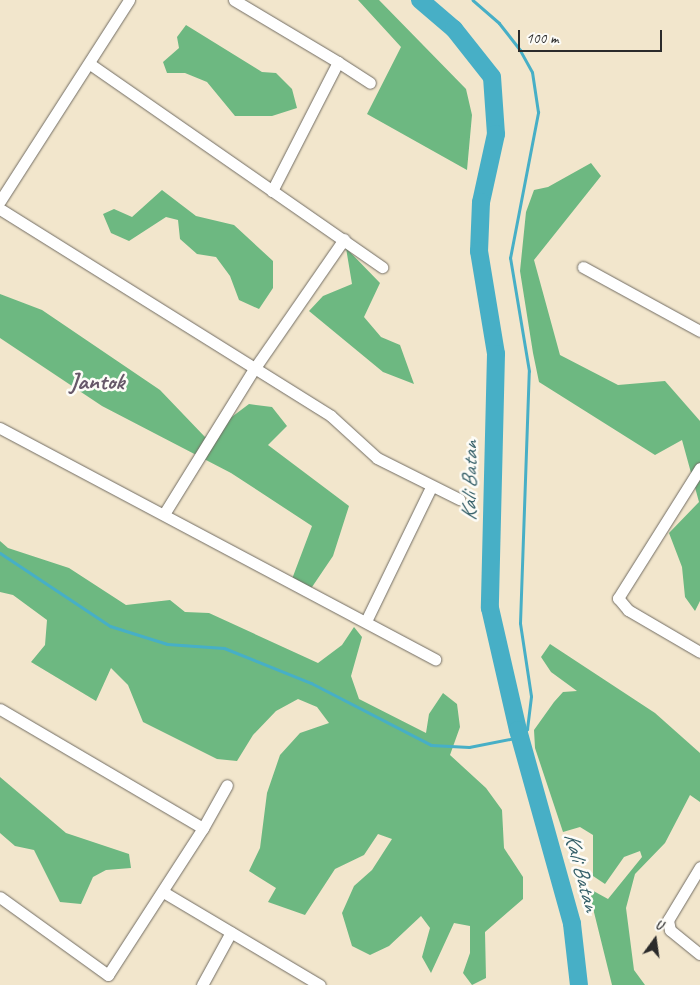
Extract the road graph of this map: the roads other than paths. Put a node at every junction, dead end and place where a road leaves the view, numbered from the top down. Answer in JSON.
{"nodes":[{"id":1,"x":129,"y":0,"type":"edge"},
{"id":2,"x":234,"y":0,"type":"edge"},
{"id":3,"x":338,"y":62,"type":"junction"},
{"id":4,"x":90,"y":64,"type":"junction"},
{"id":5,"x":370,"y":83,"type":"dead end"},
{"id":6,"x":272,"y":191,"type":"junction"},
{"id":7,"x":0,"y":201,"type":"edge"},
{"id":8,"x":0,"y":209,"type":"edge"},
{"id":9,"x":344,"y":239,"type":"junction"},
{"id":10,"x":382,"y":267,"type":"dead end"},
{"id":11,"x":583,"y":267,"type":"dead end"},
{"id":12,"x":700,"y":331,"type":"edge"},
{"id":13,"x":254,"y":369,"type":"junction"},
{"id":14,"x":0,"y":428,"type":"edge"},
{"id":15,"x":700,"y":468,"type":"edge"},
{"id":16,"x":431,"y":487,"type":"junction"},
{"id":17,"x":459,"y":499,"type":"dead end"},
{"id":18,"x":164,"y":514,"type":"junction"},
{"id":19,"x":367,"y":619,"type":"junction"},
{"id":20,"x":700,"y":652,"type":"edge"},
{"id":21,"x":435,"y":659,"type":"dead end"},
{"id":22,"x":0,"y":709,"type":"edge"},
{"id":23,"x":227,"y":785,"type":"dead end"},
{"id":24,"x":203,"y":828,"type":"junction"},
{"id":25,"x":700,"y":867,"type":"edge"},
{"id":26,"x":165,"y":893,"type":"junction"},
{"id":27,"x":0,"y":897,"type":"edge"},
{"id":28,"x":231,"y":932,"type":"junction"},
{"id":29,"x":700,"y":954,"type":"edge"},
{"id":30,"x":108,"y":975,"type":"junction"},
{"id":31,"x":101,"y":985,"type":"edge"},
{"id":32,"x":202,"y":985,"type":"edge"},
{"id":33,"x":320,"y":985,"type":"edge"}],
"edges":[{"from":1,"to":4,"type":"street"},
{"from":2,"to":3,"type":"street"},
{"from":3,"to":5,"type":"street"},
{"from":3,"to":6,"type":"street"},
{"from":4,"to":6,"type":"street"},
{"from":4,"to":7,"type":"street"},
{"from":6,"to":9,"type":"street"},
{"from":8,"to":13,"type":"street"},
{"from":9,"to":10,"type":"street"},
{"from":9,"to":13,"type":"street"},
{"from":11,"to":12,"type":"street"},
{"from":13,"to":16,"type":"street"},
{"from":13,"to":18,"type":"street"},
{"from":14,"to":18,"type":"street"},
{"from":15,"to":20,"type":"street"},
{"from":16,"to":17,"type":"street"},
{"from":16,"to":19,"type":"street"},
{"from":18,"to":19,"type":"street"},
{"from":19,"to":21,"type":"street"},
{"from":22,"to":24,"type":"street"},
{"from":23,"to":24,"type":"street"},
{"from":24,"to":26,"type":"street"},
{"from":25,"to":29,"type":"street"},
{"from":26,"to":28,"type":"street"},
{"from":26,"to":30,"type":"street"},
{"from":27,"to":30,"type":"street"},
{"from":28,"to":32,"type":"street"},
{"from":28,"to":33,"type":"street"},
{"from":30,"to":31,"type":"street"}]}
